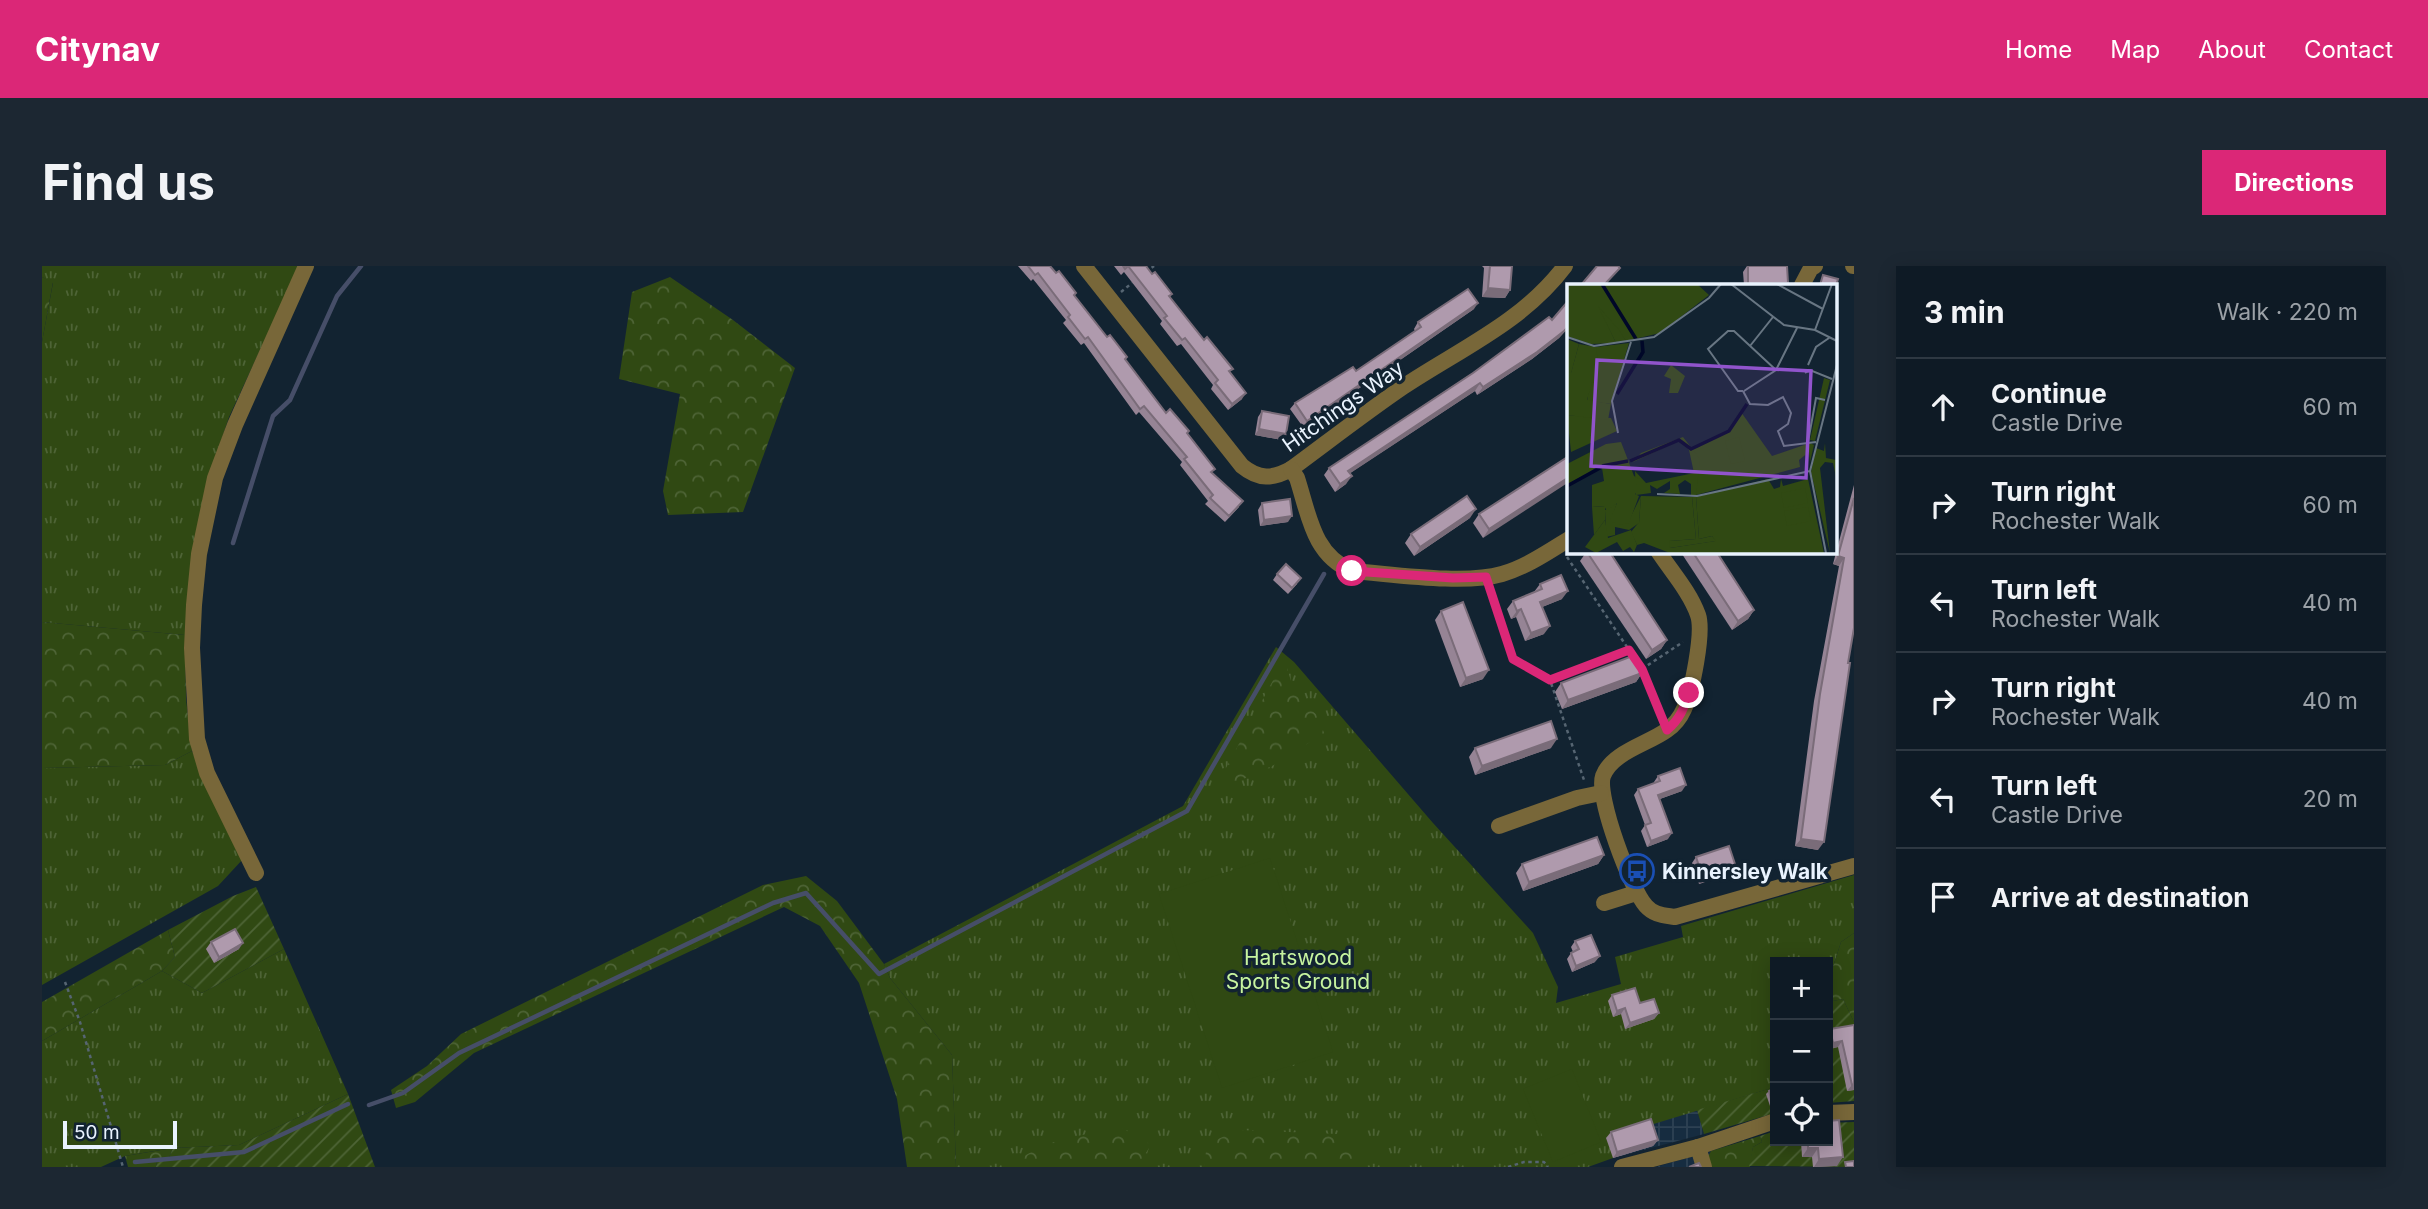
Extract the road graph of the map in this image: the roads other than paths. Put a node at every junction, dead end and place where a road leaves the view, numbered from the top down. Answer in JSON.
{"nodes":[{"id":1,"x":306,"y":266,"type":"edge"},
{"id":2,"x":1084,"y":266,"type":"edge"},
{"id":3,"x":1815,"y":266,"type":"edge"},
{"id":4,"x":1557,"y":269,"type":"edge"},
{"id":5,"x":1803,"y":284,"type":"edge"},
{"id":6,"x":1291,"y":469,"type":"junction"},
{"id":7,"x":1564,"y":542,"type":"edge"},
{"id":8,"x":1659,"y":553,"type":"edge"},
{"id":9,"x":1601,"y":793,"type":"junction"},
{"id":10,"x":1499,"y":826,"type":"dead end"},
{"id":11,"x":1854,"y":866,"type":"edge"},
{"id":12,"x":256,"y":873,"type":"dead end"},
{"id":13,"x":1636,"y":893,"type":"junction"},
{"id":14,"x":1604,"y":903,"type":"dead end"},
{"id":15,"x":1833,"y":1112,"type":"edge"},
{"id":16,"x":1854,"y":1112,"type":"edge"},
{"id":17,"x":1770,"y":1123,"type":"edge"},
{"id":18,"x":1698,"y":1147,"type":"junction"},
{"id":19,"x":1651,"y":1163,"type":"edge"},
{"id":20,"x":1622,"y":1167,"type":"edge"},
{"id":21,"x":1704,"y":1167,"type":"edge"}],
"edges":[{"from":1,"to":12,"type":"street"},
{"from":2,"to":6,"type":"street","name":"Hitchings Way"},
{"from":3,"to":5,"type":"street"},
{"from":4,"to":6,"type":"street","name":"Hitchings Way"},
{"from":6,"to":7,"type":"street"},
{"from":8,"to":9,"type":"street"},
{"from":9,"to":10,"type":"street"},
{"from":9,"to":13,"type":"street"},
{"from":11,"to":13,"type":"street"},
{"from":13,"to":14,"type":"street"},
{"from":15,"to":16,"type":"street"},
{"from":17,"to":18,"type":"street"},
{"from":18,"to":19,"type":"street"},
{"from":18,"to":21,"type":"street"},
{"from":19,"to":20,"type":"street"}]}
